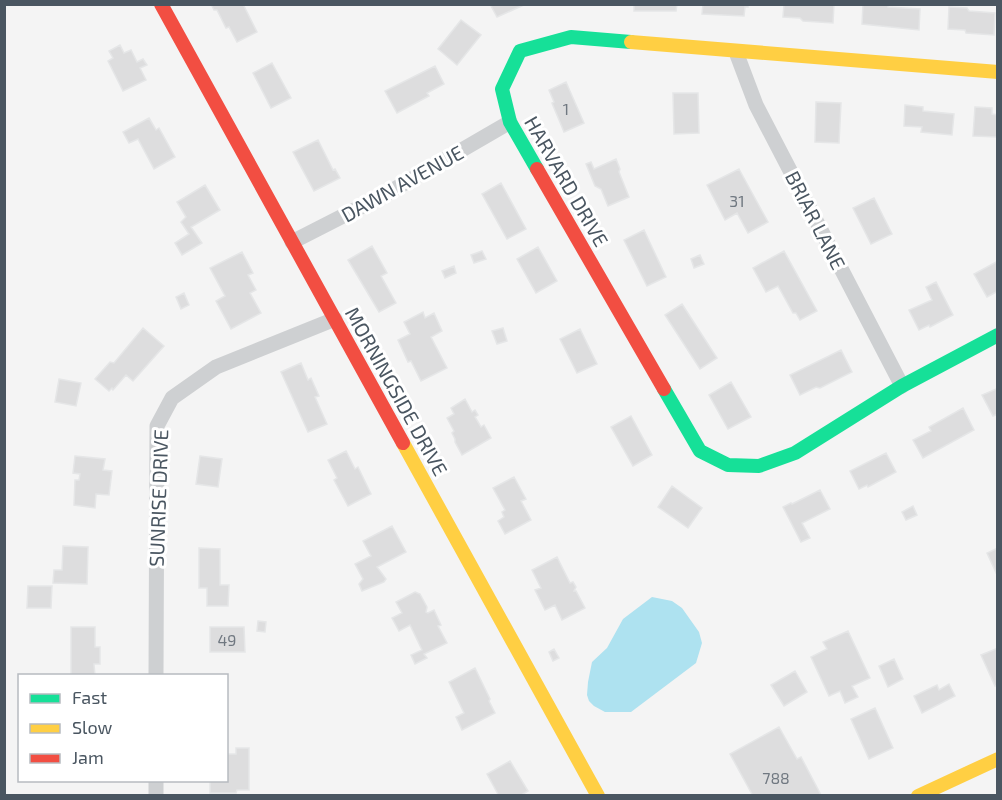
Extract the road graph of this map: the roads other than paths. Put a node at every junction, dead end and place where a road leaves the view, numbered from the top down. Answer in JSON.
{"nodes":[{"id":1,"x":161,"y":4,"type":"edge"},
{"id":2,"x":736,"y":52,"type":"junction"},
{"id":3,"x":998,"y":72,"type":"edge"},
{"id":4,"x":510,"y":122,"type":"junction"},
{"id":5,"x":292,"y":242,"type":"junction"},
{"id":6,"x":335,"y":319,"type":"junction"},
{"id":7,"x":998,"y":335,"type":"edge"},
{"id":8,"x":902,"y":386,"type":"junction"},
{"id":9,"x":156,"y":674,"type":"edge"},
{"id":10,"x":998,"y":759,"type":"edge"},
{"id":11,"x":598,"y":795,"type":"edge"},
{"id":12,"x":918,"y":795,"type":"edge"}],
"edges":[{"from":1,"to":5,"type":"street","name":"MORNINGSIDE DRIVE"},
{"from":2,"to":3,"type":"street","name":"HARVARD DRIVE"},
{"from":2,"to":4,"type":"street","name":"HARVARD DRIVE"},
{"from":2,"to":8,"type":"street","name":"BRIAR LANE"},
{"from":4,"to":5,"type":"street","name":"DAWN AVENUE"},
{"from":4,"to":8,"type":"street","name":"HARVARD DRIVE"},
{"from":5,"to":6,"type":"street","name":"MORNINGSIDE DRIVE"},
{"from":6,"to":9,"type":"street","name":"SUNRISE DRIVE"},
{"from":6,"to":11,"type":"street","name":"MORNINGSIDE DRIVE"},
{"from":7,"to":8,"type":"street","name":"HARVARD DRIVE"},
{"from":10,"to":12,"type":"street"}]}
